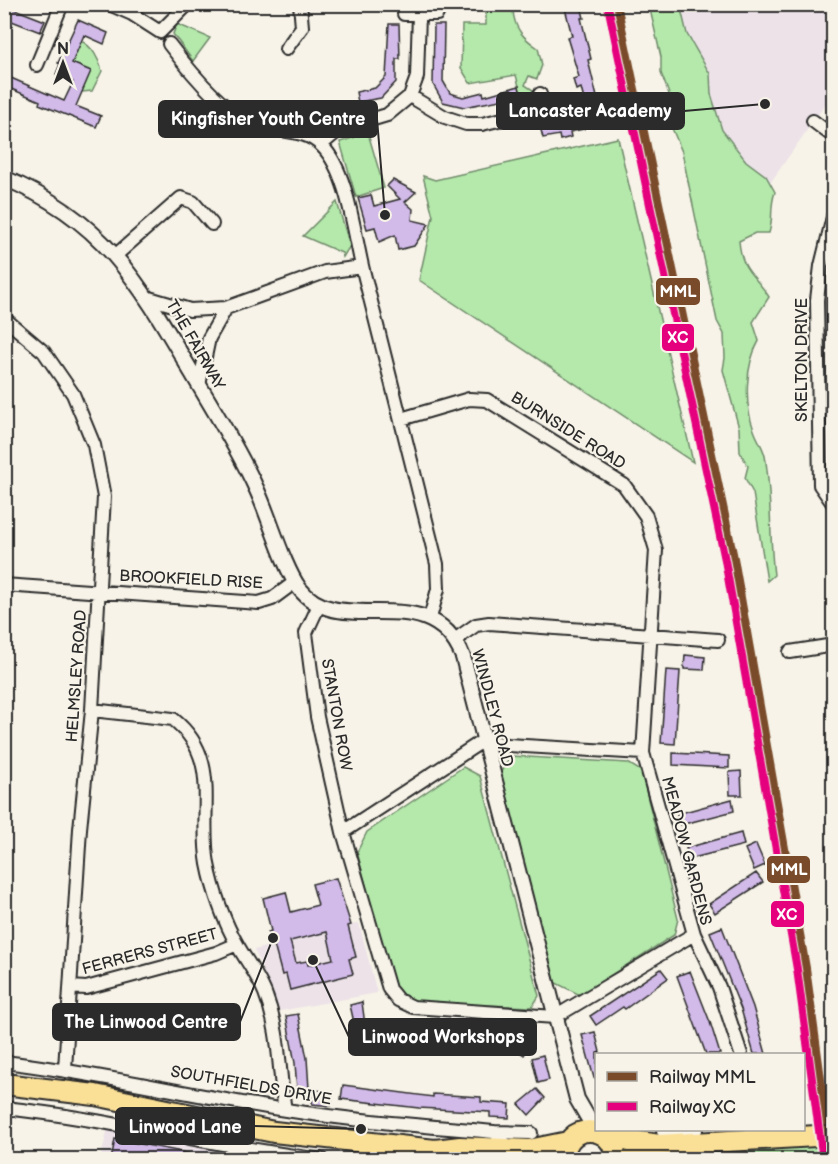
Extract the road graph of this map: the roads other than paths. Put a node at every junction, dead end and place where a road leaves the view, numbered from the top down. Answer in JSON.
{"nodes":[{"id":1,"x":62,"y":4,"type":"edge"},
{"id":2,"x":109,"y":4,"type":"edge"},
{"id":3,"x":188,"y":4,"type":"edge"},
{"id":4,"x":300,"y":4,"type":"edge"},
{"id":5,"x":404,"y":14,"type":"dead end"},
{"id":6,"x":419,"y":14,"type":"junction"},
{"id":7,"x":437,"y":14,"type":"dead end"},
{"id":8,"x":169,"y":44,"type":"dead end"},
{"id":9,"x":286,"y":49,"type":"dead end"},
{"id":10,"x":37,"y":65,"type":"dead end"},
{"id":11,"x":540,"y":94,"type":"dead end"},
{"id":12,"x":410,"y":96,"type":"junction"},
{"id":13,"x":813,"y":121,"type":"dead end"},
{"id":14,"x":834,"y":137,"type":"edge"},
{"id":15,"x":321,"y":145,"type":"junction"},
{"id":16,"x":4,"y":177,"type":"edge"},
{"id":17,"x":834,"y":213,"type":"edge"},
{"id":18,"x":212,"y":224,"type":"dead end"},
{"id":19,"x":116,"y":255,"type":"junction"},
{"id":20,"x":362,"y":267,"type":"junction"},
{"id":21,"x":149,"y":298,"type":"junction"},
{"id":22,"x":226,"y":308,"type":"junction"},
{"id":23,"x":4,"y":318,"type":"edge"},
{"id":24,"x":199,"y":384,"type":"junction"},
{"id":25,"x":401,"y":420,"type":"junction"},
{"id":26,"x":834,"y":505,"type":"edge"},
{"id":27,"x":295,"y":582,"type":"junction"},
{"id":28,"x":4,"y":585,"type":"edge"},
{"id":29,"x":100,"y":591,"type":"junction"},
{"id":30,"x":320,"y":605,"type":"junction"},
{"id":31,"x":430,"y":618,"type":"junction"},
{"id":32,"x":650,"y":635,"type":"junction"},
{"id":33,"x":456,"y":639,"type":"junction"},
{"id":34,"x":718,"y":640,"type":"dead end"},
{"id":35,"x":834,"y":645,"type":"edge"},
{"id":36,"x":790,"y":652,"type":"dead end"},
{"id":37,"x":92,"y":710,"type":"junction"},
{"id":38,"x":484,"y":740,"type":"junction"},
{"id":39,"x":643,"y":753,"type":"junction"},
{"id":40,"x":343,"y":832,"type":"junction"},
{"id":41,"x":694,"y":934,"type":"junction"},
{"id":42,"x":237,"y":944,"type":"junction"},
{"id":43,"x":71,"y":987,"type":"junction"},
{"id":44,"x":555,"y":1017,"type":"junction"},
{"id":45,"x":741,"y":1053,"type":"edge"},
{"id":46,"x":4,"y":1062,"type":"edge"},
{"id":47,"x":65,"y":1069,"type":"junction"},
{"id":48,"x":4,"y":1084,"type":"edge"},
{"id":49,"x":577,"y":1099,"type":"junction"},
{"id":50,"x":4,"y":1108,"type":"edge"},
{"id":51,"x":285,"y":1110,"type":"junction"},
{"id":52,"x":595,"y":1124,"type":"edge"},
{"id":53,"x":692,"y":1131,"type":"edge"},
{"id":54,"x":494,"y":1132,"type":"junction"},
{"id":55,"x":531,"y":1133,"type":"dead end"},
{"id":56,"x":601,"y":1133,"type":"junction"},
{"id":57,"x":834,"y":1135,"type":"edge"},
{"id":58,"x":661,"y":1138,"type":"junction"},
{"id":59,"x":568,"y":1146,"type":"edge"},
{"id":60,"x":510,"y":1149,"type":"junction"},
{"id":61,"x":435,"y":1150,"type":"junction"},
{"id":62,"x":323,"y":1160,"type":"edge"},
{"id":63,"x":477,"y":1160,"type":"edge"},
{"id":64,"x":615,"y":1160,"type":"edge"},
{"id":65,"x":630,"y":1160,"type":"edge"}],
"edges":[{"from":1,"to":10,"type":"street"},
{"from":2,"to":3,"type":"street"},
{"from":4,"to":9,"type":"street"},
{"from":5,"to":6,"type":"street"},
{"from":6,"to":7,"type":"street"},
{"from":6,"to":12,"type":"street"},
{"from":8,"to":15,"type":"street"},
{"from":11,"to":12,"type":"street"},
{"from":12,"to":15,"type":"street"},
{"from":13,"to":14,"type":"street"},
{"from":15,"to":20,"type":"street"},
{"from":16,"to":19,"type":"street","name":"THE FAIRWAY"},
{"from":17,"to":26,"type":"street","name":"SKELTON DRIVE"},
{"from":18,"to":19,"type":"street"},
{"from":19,"to":21,"type":"street","name":"THE FAIRWAY"},
{"from":20,"to":22,"type":"street"},
{"from":20,"to":25,"type":"street"},
{"from":21,"to":22,"type":"street"},
{"from":21,"to":24,"type":"street","name":"THE FAIRWAY"},
{"from":22,"to":24,"type":"street"},
{"from":23,"to":29,"type":"street","name":"HELMSLEY ROAD"},
{"from":24,"to":27,"type":"street","name":"THE FAIRWAY"},
{"from":25,"to":31,"type":"street"},
{"from":25,"to":32,"type":"street","name":"BURNSIDE ROAD"},
{"from":27,"to":29,"type":"street","name":"BROOKFIELD RISE"},
{"from":27,"to":30,"type":"street"},
{"from":28,"to":29,"type":"street","name":"BROOKFIELD RISE"},
{"from":29,"to":37,"type":"street","name":"HELMSLEY ROAD"},
{"from":30,"to":31,"type":"street"},
{"from":30,"to":40,"type":"street","name":"STANTON ROW"},
{"from":31,"to":33,"type":"street","name":"WINDLEY ROAD"},
{"from":32,"to":33,"type":"street"},
{"from":32,"to":34,"type":"street"},
{"from":32,"to":39,"type":"street","name":"BURNSIDE ROAD"},
{"from":33,"to":38,"type":"street","name":"WINDLEY ROAD"},
{"from":35,"to":36,"type":"street"},
{"from":37,"to":42,"type":"street"},
{"from":37,"to":43,"type":"street","name":"HELMSLEY ROAD"},
{"from":38,"to":39,"type":"street"},
{"from":38,"to":40,"type":"street"},
{"from":38,"to":44,"type":"street","name":"WINDLEY ROAD"},
{"from":39,"to":41,"type":"street","name":"MEADOW GARDENS"},
{"from":40,"to":44,"type":"street"},
{"from":41,"to":44,"type":"street","name":"MEADOW GARDENS"},
{"from":41,"to":45,"type":"street"},
{"from":42,"to":43,"type":"street","name":"FERRERS STREET"},
{"from":42,"to":51,"type":"street"},
{"from":43,"to":47,"type":"street","name":"HELMSLEY ROAD"},
{"from":44,"to":49,"type":"street","name":"WINDLEY ROAD"},
{"from":46,"to":47,"type":"street","name":"SOUTHFIELDS DRIVE"},
{"from":47,"to":51,"type":"street","name":"SOUTHFIELDS DRIVE"},
{"from":48,"to":61,"type":"highway"},
{"from":49,"to":52,"type":"street","name":"WINDLEY ROAD"},
{"from":49,"to":59,"type":"street","name":"WINDLEY ROAD"},
{"from":50,"to":62,"type":"street"},
{"from":51,"to":54,"type":"street","name":"SOUTHFIELDS DRIVE"},
{"from":53,"to":58,"type":"street"},
{"from":54,"to":55,"type":"street","name":"SOUTHFIELDS DRIVE"},
{"from":54,"to":60,"type":"street"},
{"from":56,"to":58,"type":"highway"},
{"from":56,"to":59,"type":"highway"},
{"from":56,"to":64,"type":"highway"},
{"from":57,"to":58,"type":"highway"},
{"from":58,"to":65,"type":"highway"},
{"from":59,"to":60,"type":"highway"},
{"from":60,"to":61,"type":"highway"},
{"from":61,"to":63,"type":"highway"}]}
